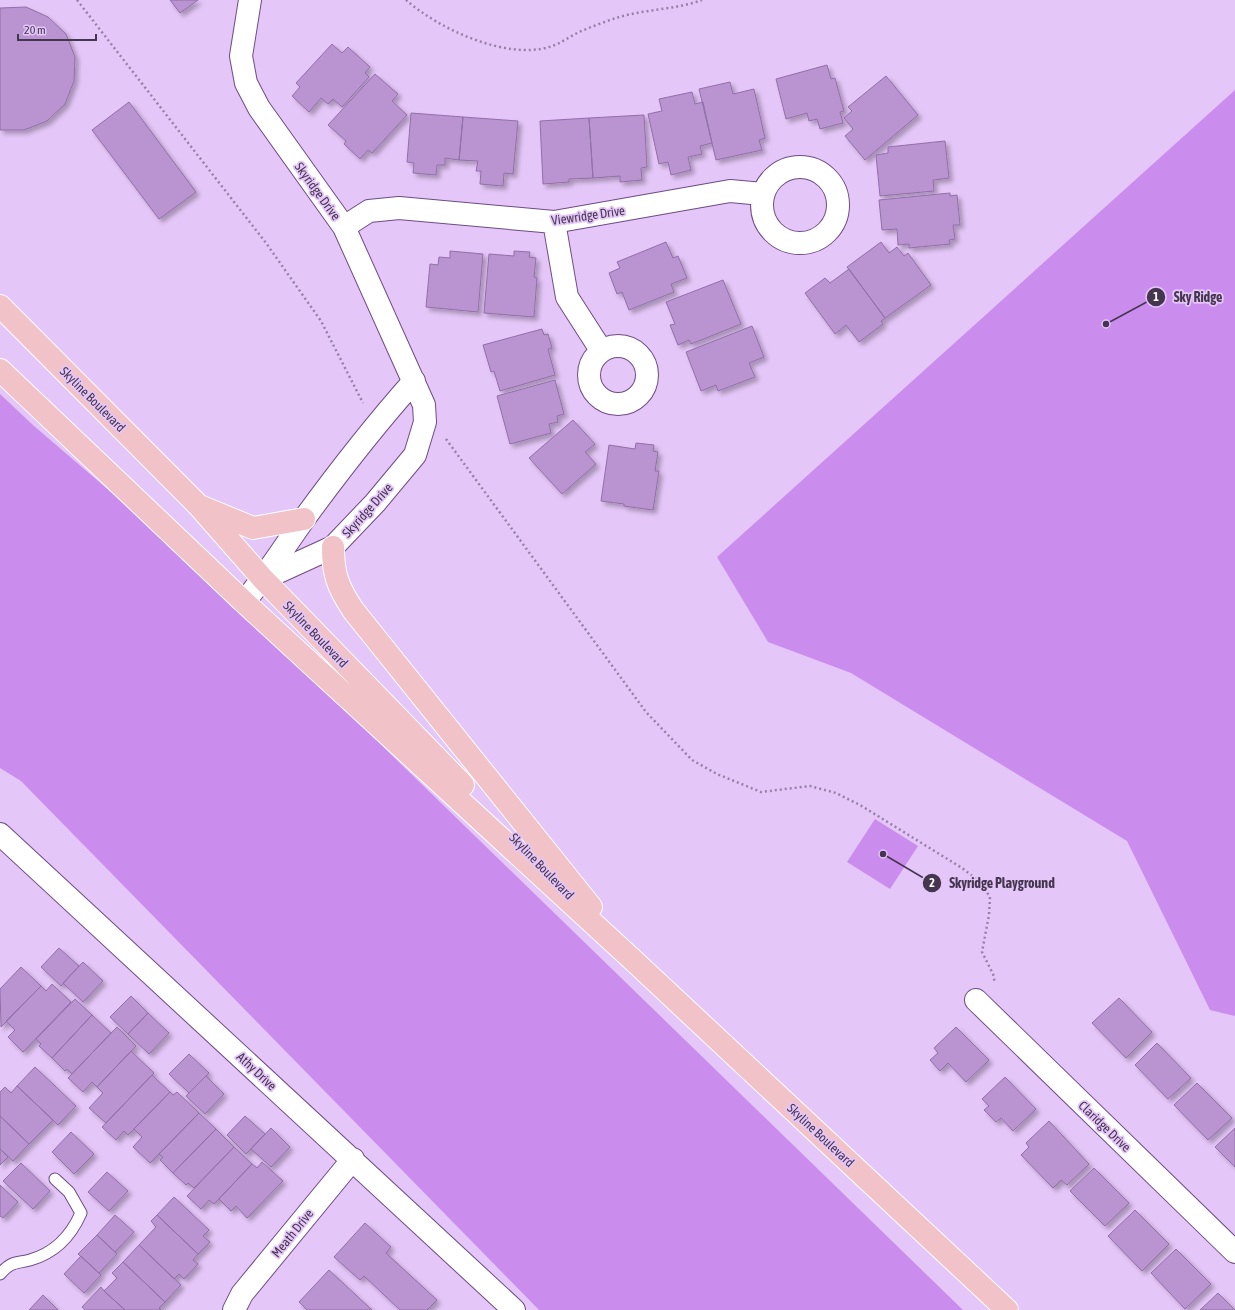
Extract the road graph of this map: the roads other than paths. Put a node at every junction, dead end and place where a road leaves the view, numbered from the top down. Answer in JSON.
{"nodes":[{"id":1,"x":250,"y":0,"type":"edge"},
{"id":2,"x":763,"y":194,"type":"dead end"},
{"id":3,"x":554,"y":222,"type":"junction"},
{"id":4,"x":344,"y":227,"type":"junction"},
{"id":5,"x":0,"y":306,"type":"edge"},
{"id":6,"x":601,"y":350,"type":"dead end"},
{"id":7,"x":0,"y":370,"type":"edge"},
{"id":8,"x":414,"y":381,"type":"junction"},
{"id":9,"x":199,"y":506,"type":"junction"},
{"id":10,"x":304,"y":519,"type":"junction"},
{"id":11,"x":333,"y":547,"type":"junction"},
{"id":12,"x":263,"y":579,"type":"junction"},
{"id":13,"x":244,"y":602,"type":"junction"},
{"id":14,"x":0,"y":834,"type":"edge"},
{"id":15,"x":634,"y":961,"type":"junction"},
{"id":16,"x":983,"y":1007,"type":"road end"},
{"id":17,"x":353,"y":1159,"type":"junction"},
{"id":18,"x":55,"y":1179,"type":"dead end"},
{"id":19,"x":1235,"y":1252,"type":"edge"},
{"id":20,"x":0,"y":1274,"type":"edge"},
{"id":21,"x":232,"y":1309,"type":"edge"},
{"id":22,"x":514,"y":1310,"type":"edge"},
{"id":23,"x":1007,"y":1310,"type":"edge"}],
"edges":[{"from":1,"to":4,"type":"street","name":"Skyridge Drive"},
{"from":2,"to":3,"type":"street","name":"Viewridge Drive"},
{"from":3,"to":4,"type":"street","name":"Viewridge Drive"},
{"from":3,"to":6,"type":"street"},
{"from":4,"to":8,"type":"street","name":"Skyridge Drive"},
{"from":5,"to":9,"type":"main road","name":"Skyline Boulevard"},
{"from":7,"to":13,"type":"main road","name":"Skyline Boulevard"},
{"from":8,"to":10,"type":"street","name":"Skyridge Drive"},
{"from":8,"to":11,"type":"street","name":"Skyridge Drive"},
{"from":9,"to":10,"type":"main road"},
{"from":9,"to":12,"type":"main road","name":"Skyline Boulevard"},
{"from":10,"to":12,"type":"street","name":"Skyridge Drive"},
{"from":11,"to":12,"type":"street","name":"Skyridge Drive"},
{"from":11,"to":15,"type":"main road"},
{"from":12,"to":13,"type":"street","name":"Skyridge Drive"},
{"from":12,"to":15,"type":"main road","name":"Skyline Boulevard"},
{"from":13,"to":15,"type":"main road","name":"Skyline Boulevard"},
{"from":14,"to":17,"type":"street","name":"Athy Drive"},
{"from":15,"to":23,"type":"main road","name":"Skyline Boulevard"},
{"from":16,"to":19,"type":"street","name":"Claridge Drive"},
{"from":17,"to":21,"type":"street","name":"Meath Drive"},
{"from":17,"to":22,"type":"street","name":"Athy Drive"},
{"from":18,"to":20,"type":"lane"}]}
